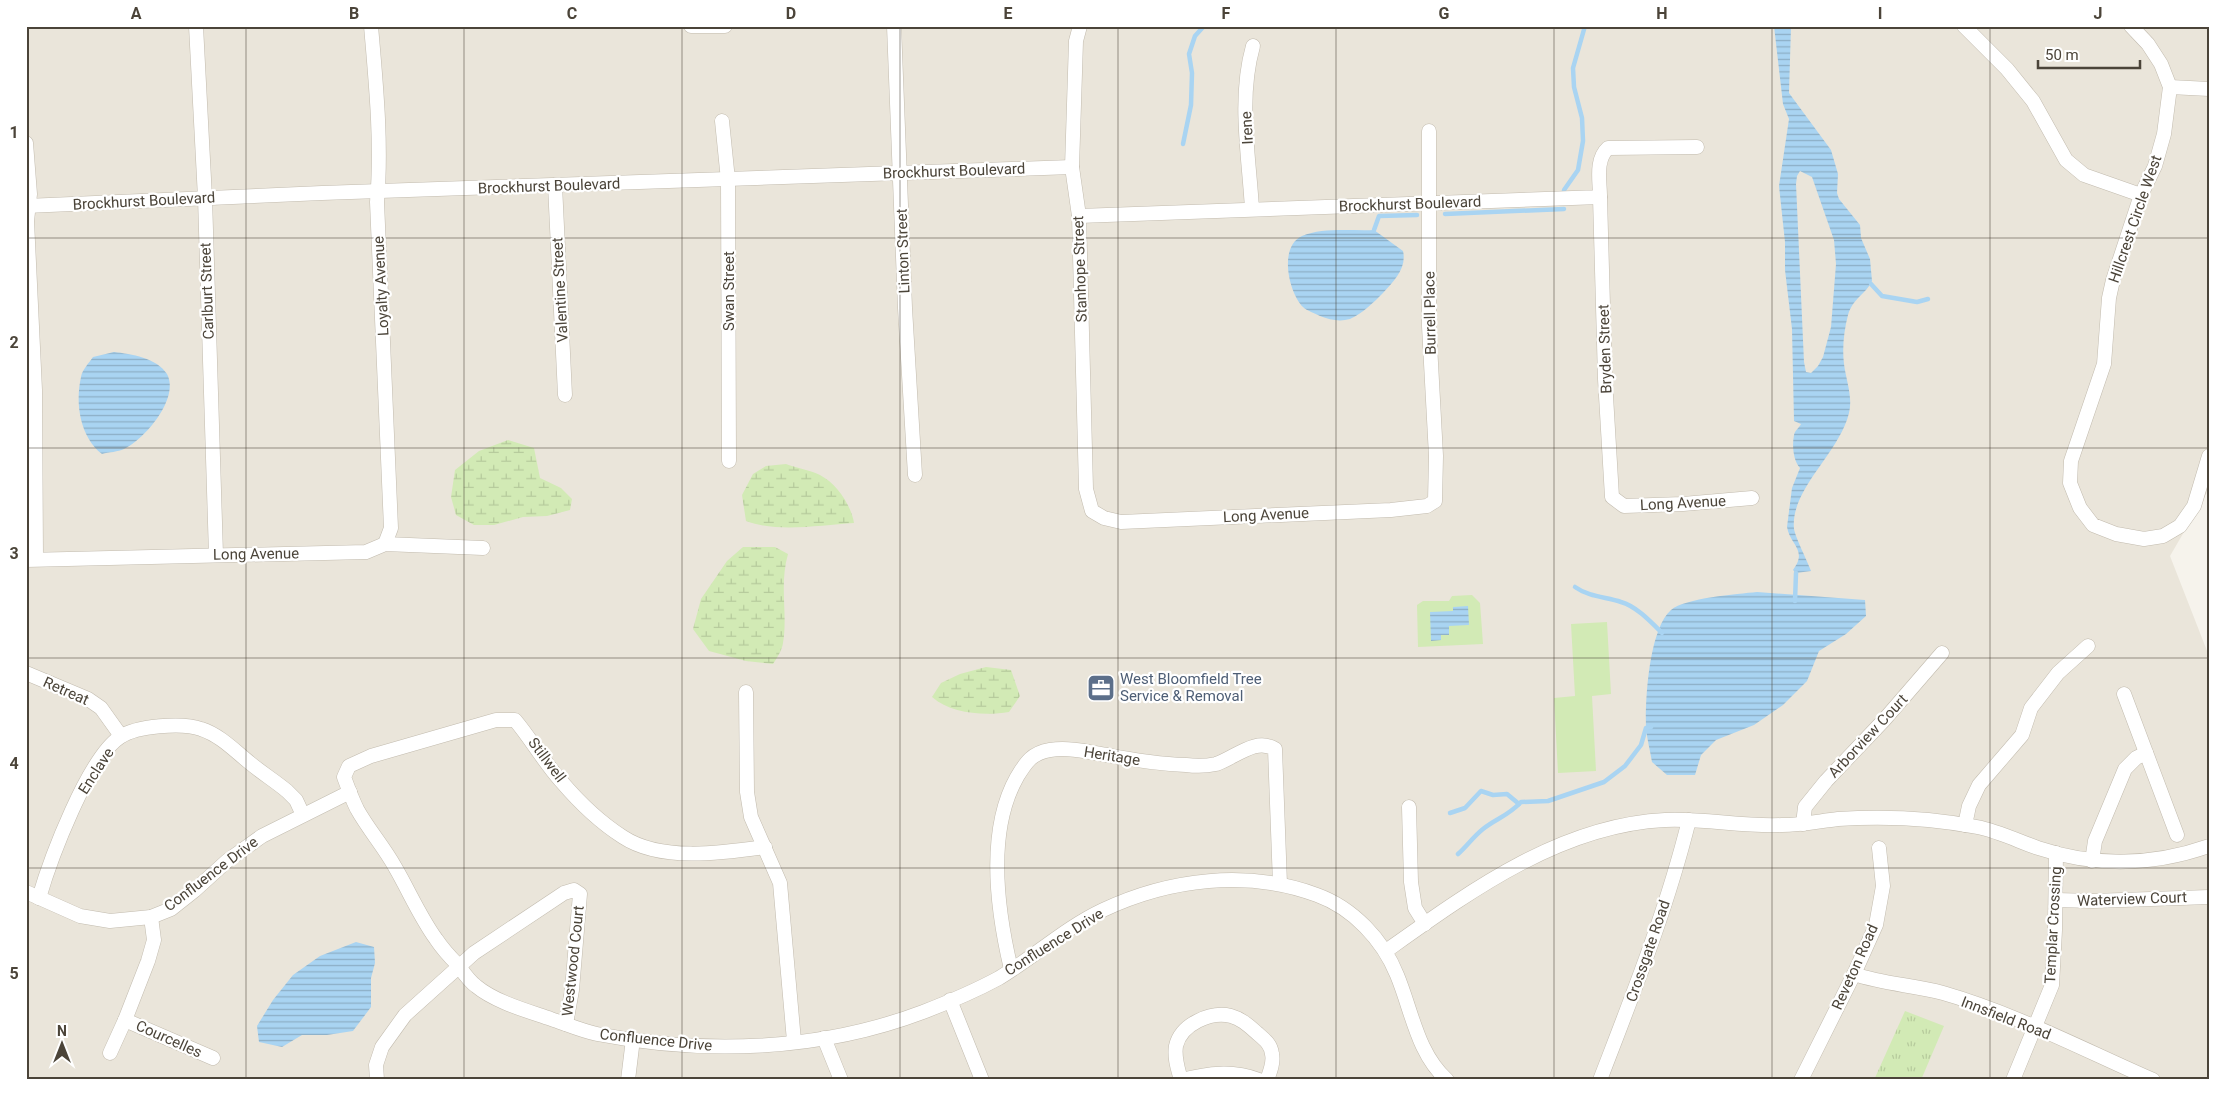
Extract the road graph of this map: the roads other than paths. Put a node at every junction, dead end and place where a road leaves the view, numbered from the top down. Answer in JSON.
{"nodes":[{"id":1,"x":196,"y":26,"type":"edge"},
{"id":2,"x":371,"y":26,"type":"edge"},
{"id":3,"x":691,"y":26,"type":"edge"},
{"id":4,"x":725,"y":26,"type":"edge"},
{"id":5,"x":894,"y":26,"type":"edge"},
{"id":6,"x":1080,"y":26,"type":"edge"},
{"id":7,"x":1964,"y":26,"type":"edge"},
{"id":8,"x":2131,"y":26,"type":"edge"},
{"id":9,"x":1253,"y":46,"type":"dead end"},
{"id":10,"x":2170,"y":87,"type":"junction"},
{"id":11,"x":2209,"y":89,"type":"edge"},
{"id":12,"x":722,"y":121,"type":"dead end"},
{"id":13,"x":1429,"y":131,"type":"dead end"},
{"id":14,"x":26,"y":143,"type":"edge"},
{"id":15,"x":1697,"y":147,"type":"dead end"},
{"id":16,"x":1072,"y":167,"type":"junction"},
{"id":17,"x":900,"y":173,"type":"junction"},
{"id":18,"x":728,"y":180,"type":"junction"},
{"id":19,"x":555,"y":185,"type":"junction"},
{"id":20,"x":378,"y":192,"type":"junction"},
{"id":21,"x":2142,"y":195,"type":"junction"},
{"id":22,"x":1600,"y":197,"type":"junction"},
{"id":23,"x":205,"y":198,"type":"junction"},
{"id":24,"x":1430,"y":202,"type":"junction"},
{"id":25,"x":27,"y":206,"type":"edge"},
{"id":26,"x":1252,"y":209,"type":"junction"},
{"id":27,"x":1079,"y":216,"type":"junction"},
{"id":28,"x":565,"y":395,"type":"dead end"},
{"id":29,"x":2209,"y":456,"type":"edge"},
{"id":30,"x":729,"y":461,"type":"dead end"},
{"id":31,"x":915,"y":475,"type":"dead end"},
{"id":32,"x":1436,"y":495,"type":"joint"},
{"id":33,"x":1752,"y":498,"type":"dead end"},
{"id":34,"x":1614,"y":501,"type":"joint"},
{"id":35,"x":1092,"y":511,"type":"joint"},
{"id":36,"x":385,"y":544,"type":"junction"},
{"id":37,"x":483,"y":548,"type":"dead end"},
{"id":38,"x":216,"y":555,"type":"junction"},
{"id":39,"x":31,"y":559,"type":"edge"},
{"id":40,"x":2088,"y":646,"type":"dead end"},
{"id":41,"x":1942,"y":653,"type":"dead end"},
{"id":42,"x":26,"y":673,"type":"edge"},
{"id":43,"x":746,"y":692,"type":"dead end"},
{"id":44,"x":2124,"y":694,"type":"dead end"},
{"id":45,"x":121,"y":736,"type":"junction"},
{"id":46,"x":2146,"y":753,"type":"junction"},
{"id":47,"x":350,"y":792,"type":"junction"},
{"id":48,"x":1409,"y":807,"type":"dead end"},
{"id":49,"x":303,"y":814,"type":"junction"},
{"id":50,"x":1690,"y":820,"type":"junction"},
{"id":51,"x":1803,"y":824,"type":"junction"},
{"id":52,"x":1965,"y":825,"type":"junction"},
{"id":53,"x":2178,"y":836,"type":"dead end"},
{"id":54,"x":2209,"y":846,"type":"edge"},
{"id":55,"x":764,"y":848,"type":"junction"},
{"id":56,"x":1879,"y":848,"type":"dead end"},
{"id":57,"x":2056,"y":853,"type":"junction"},
{"id":58,"x":2092,"y":861,"type":"junction"},
{"id":59,"x":1280,"y":884,"type":"junction"},
{"id":60,"x":26,"y":892,"type":"edge"},
{"id":61,"x":2209,"y":897,"type":"edge"},
{"id":62,"x":39,"y":898,"type":"junction"},
{"id":63,"x":2056,"y":900,"type":"junction"},
{"id":64,"x":151,"y":917,"type":"junction"},
{"id":65,"x":1425,"y":924,"type":"junction"},
{"id":66,"x":1386,"y":951,"type":"junction"},
{"id":67,"x":459,"y":967,"type":"junction"},
{"id":68,"x":1011,"y":969,"type":"junction"},
{"id":69,"x":1854,"y":974,"type":"junction"},
{"id":70,"x":950,"y":1000,"type":"junction"},
{"id":71,"x":125,"y":1020,"type":"junction"},
{"id":72,"x":566,"y":1024,"type":"junction"},
{"id":73,"x":2036,"y":1028,"type":"junction"},
{"id":74,"x":824,"y":1038,"type":"junction"},
{"id":75,"x":633,"y":1039,"type":"junction"},
{"id":76,"x":794,"y":1041,"type":"junction"},
{"id":77,"x":110,"y":1053,"type":"dead end"},
{"id":78,"x":213,"y":1058,"type":"dead end"},
{"id":79,"x":377,"y":1080,"type":"edge"},
{"id":80,"x":628,"y":1080,"type":"edge"},
{"id":81,"x":841,"y":1080,"type":"edge"},
{"id":82,"x":982,"y":1080,"type":"edge"},
{"id":83,"x":1182,"y":1080,"type":"edge"},
{"id":84,"x":1258,"y":1080,"type":"edge"},
{"id":85,"x":1267,"y":1080,"type":"edge"},
{"id":86,"x":1447,"y":1080,"type":"edge"},
{"id":87,"x":1600,"y":1080,"type":"edge"},
{"id":88,"x":1801,"y":1080,"type":"edge"},
{"id":89,"x":2013,"y":1080,"type":"edge"},
{"id":90,"x":2153,"y":1080,"type":"edge"}],
"edges":[{"from":1,"to":23,"type":"street","name":"Carlburt Street"},
{"from":2,"to":20,"type":"street","name":"Loyalty Avenue"},
{"from":3,"to":4,"type":"street"},
{"from":5,"to":17,"type":"street","name":"Linton Street"},
{"from":6,"to":16,"type":"street","name":"Stanhope Street"},
{"from":7,"to":21,"type":"street"},
{"from":8,"to":10,"type":"street"},
{"from":9,"to":26,"type":"street","name":"Irene"},
{"from":10,"to":11,"type":"street"},
{"from":10,"to":21,"type":"street","name":"Hillcrest Circle West"},
{"from":12,"to":18,"type":"street","name":"Swan Street"},
{"from":13,"to":24,"type":"street","name":"Burrell Place"},
{"from":14,"to":25,"type":"street"},
{"from":15,"to":22,"type":"street"},
{"from":16,"to":17,"type":"street","name":"Brockhurst Boulevard"},
{"from":16,"to":27,"type":"street","name":"Stanhope Street"},
{"from":17,"to":18,"type":"street","name":"Brockhurst Boulevard"},
{"from":17,"to":31,"type":"street","name":"Linton Street"},
{"from":18,"to":19,"type":"street","name":"Brockhurst Boulevard"},
{"from":18,"to":30,"type":"street","name":"Swan Street"},
{"from":19,"to":20,"type":"street","name":"Brockhurst Boulevard"},
{"from":19,"to":28,"type":"street","name":"Valentine Street"},
{"from":20,"to":23,"type":"street","name":"Brockhurst Boulevard"},
{"from":20,"to":36,"type":"street","name":"Loyalty Avenue"},
{"from":21,"to":29,"type":"street","name":"Hillcrest Circle West"},
{"from":22,"to":24,"type":"street","name":"Brockhurst Boulevard"},
{"from":22,"to":34,"type":"street","name":"Bryden Street"},
{"from":23,"to":25,"type":"street","name":"Brockhurst Boulevard"},
{"from":23,"to":38,"type":"street","name":"Carlburt Street"},
{"from":24,"to":26,"type":"street","name":"Brockhurst Boulevard"},
{"from":24,"to":32,"type":"street","name":"Burrell Place"},
{"from":25,"to":39,"type":"street"},
{"from":26,"to":27,"type":"street","name":"Brockhurst Boulevard"},
{"from":27,"to":35,"type":"street","name":"Stanhope Street"},
{"from":32,"to":35,"type":"street","name":"Long Avenue"},
{"from":33,"to":34,"type":"street","name":"Long Avenue"},
{"from":36,"to":37,"type":"street","name":"Long Avenue"},
{"from":36,"to":38,"type":"street","name":"Long Avenue"},
{"from":38,"to":39,"type":"street","name":"Long Avenue"},
{"from":40,"to":52,"type":"street"},
{"from":41,"to":51,"type":"street","name":"Arborview Court"},
{"from":42,"to":45,"type":"street","name":"Retreat"},
{"from":43,"to":55,"type":"street"},
{"from":44,"to":46,"type":"street"},
{"from":45,"to":49,"type":"street","name":"Enclave"},
{"from":45,"to":62,"type":"street","name":"Enclave"},
{"from":46,"to":53,"type":"street"},
{"from":46,"to":58,"type":"street"},
{"from":47,"to":49,"type":"street","name":"Confluence Drive"},
{"from":47,"to":55,"type":"street","name":"Stillwell"},
{"from":47,"to":67,"type":"street","name":"Confluence Drive"},
{"from":48,"to":65,"type":"street"},
{"from":49,"to":64,"type":"street","name":"Confluence Drive"},
{"from":50,"to":51,"type":"street"},
{"from":50,"to":65,"type":"street"},
{"from":50,"to":87,"type":"street","name":"Crossgate Road"},
{"from":51,"to":52,"type":"street"},
{"from":52,"to":57,"type":"street"},
{"from":54,"to":58,"type":"street"},
{"from":55,"to":76,"type":"street"},
{"from":56,"to":69,"type":"street","name":"Reveton Road"},
{"from":57,"to":58,"type":"street"},
{"from":57,"to":63,"type":"street","name":"Templar Crossing"},
{"from":59,"to":66,"type":"street","name":"Confluence Drive"},
{"from":59,"to":68,"type":"street","name":"Confluence Drive"},
{"from":59,"to":68,"type":"street","name":"Heritage"},
{"from":60,"to":62,"type":"street","name":"Confluence Drive"},
{"from":61,"to":63,"type":"street","name":"Waterview Court"},
{"from":62,"to":64,"type":"street","name":"Confluence Drive"},
{"from":63,"to":73,"type":"street","name":"Templar Crossing"},
{"from":64,"to":71,"type":"street","name":"Courcelles"},
{"from":65,"to":66,"type":"street"},
{"from":66,"to":86,"type":"street","name":"Confluence Drive"},
{"from":67,"to":72,"type":"street","name":"Confluence Drive"},
{"from":67,"to":72,"type":"street","name":"Westwood Court"},
{"from":67,"to":79,"type":"street"},
{"from":68,"to":70,"type":"street","name":"Confluence Drive"},
{"from":69,"to":73,"type":"street","name":"Innsfield Road"},
{"from":69,"to":88,"type":"street","name":"Reveton Road"},
{"from":70,"to":74,"type":"street","name":"Confluence Drive"},
{"from":70,"to":82,"type":"street"},
{"from":71,"to":77,"type":"street","name":"Courcelles"},
{"from":71,"to":78,"type":"street","name":"Courcelles"},
{"from":72,"to":75,"type":"street","name":"Confluence Drive"},
{"from":73,"to":89,"type":"street","name":"Templar Crossing"},
{"from":73,"to":90,"type":"street","name":"Innsfield Road"},
{"from":74,"to":76,"type":"street","name":"Confluence Drive"},
{"from":74,"to":81,"type":"street"},
{"from":75,"to":76,"type":"street","name":"Confluence Drive"},
{"from":75,"to":80,"type":"street"},
{"from":83,"to":84,"type":"street"},
{"from":83,"to":85,"type":"street"}]}
